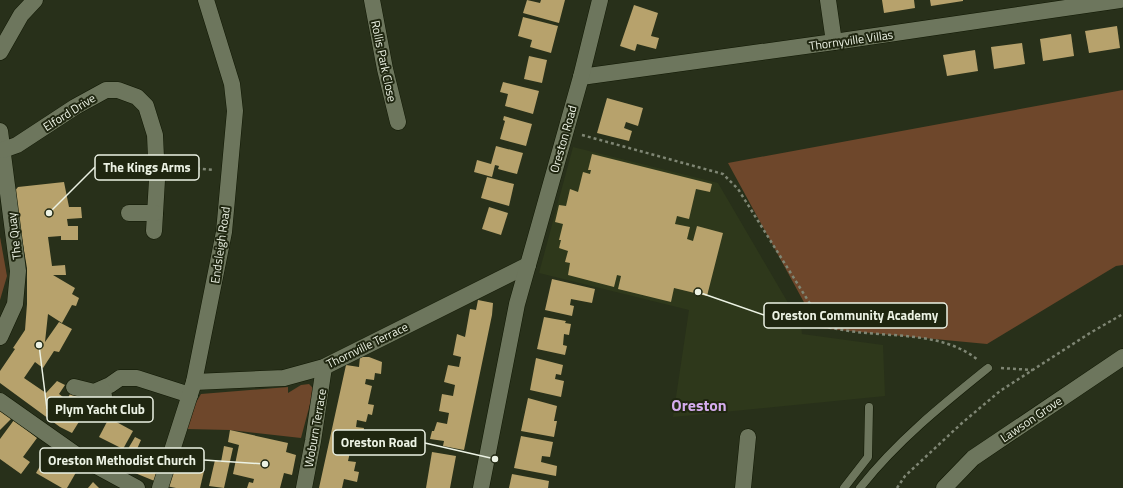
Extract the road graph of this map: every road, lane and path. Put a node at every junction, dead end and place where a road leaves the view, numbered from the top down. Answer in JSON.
{"nodes":[{"id":1,"x":35,"y":0,"type":"edge"},
{"id":2,"x":206,"y":0,"type":"edge"},
{"id":3,"x":372,"y":0,"type":"edge"},
{"id":4,"x":600,"y":0,"type":"edge"},
{"id":5,"x":828,"y":0,"type":"edge"},
{"id":6,"x":1120,"y":0,"type":"edge"},
{"id":7,"x":834,"y":42,"type":"junction"},
{"id":8,"x":0,"y":52,"type":"edge"},
{"id":9,"x":581,"y":77,"type":"junction"},
{"id":10,"x":398,"y":122,"type":"dead end"},
{"id":11,"x":566,"y":130,"type":"junction"},
{"id":12,"x":0,"y":131,"type":"edge"},
{"id":13,"x":3,"y":150,"type":"junction"},
{"id":14,"x":156,"y":164,"type":"junction"},
{"id":15,"x":229,"y":171,"type":"junction"},
{"id":16,"x":129,"y":213,"type":"dead end"},
{"id":17,"x":155,"y":213,"type":"junction"},
{"id":18,"x":154,"y":231,"type":"dead end"},
{"id":19,"x":528,"y":265,"type":"junction"},
{"id":20,"x":1123,"y":314,"type":"edge"},
{"id":21,"x":805,"y":323,"type":"dead end"},
{"id":22,"x":824,"y":326,"type":"junction"},
{"id":23,"x":0,"y":337,"type":"edge"},
{"id":24,"x":1123,"y":357,"type":"edge"},
{"id":25,"x":324,"y":367,"type":"junction"},
{"id":26,"x":988,"y":368,"type":"junction"},
{"id":27,"x":1032,"y":370,"type":"junction"},
{"id":28,"x":74,"y":387,"type":"dead end"},
{"id":29,"x":102,"y":389,"type":"junction"},
{"id":30,"x":192,"y":389,"type":"junction"},
{"id":31,"x":0,"y":400,"type":"edge"},
{"id":32,"x":869,"y":407,"type":"dead end"},
{"id":33,"x":101,"y":409,"type":"dead end"},
{"id":34,"x":748,"y":437,"type":"dead end"},
{"id":35,"x":137,"y":488,"type":"edge"},
{"id":36,"x":160,"y":488,"type":"edge"},
{"id":37,"x":304,"y":488,"type":"edge"},
{"id":38,"x":481,"y":488,"type":"edge"},
{"id":39,"x":743,"y":488,"type":"edge"},
{"id":40,"x":844,"y":488,"type":"edge"},
{"id":41,"x":860,"y":488,"type":"edge"},
{"id":42,"x":897,"y":488,"type":"edge"},
{"id":43,"x":944,"y":488,"type":"edge"}],
"edges":[{"from":1,"to":8,"type":"street"},
{"from":2,"to":15,"type":"street","name":"Endsleigh Road"},
{"from":3,"to":10,"type":"street","name":"Rollis Park Close"},
{"from":4,"to":9,"type":"street","name":"Oreston Road"},
{"from":5,"to":7,"type":"street"},
{"from":6,"to":7,"type":"street","name":"Thornyville Villas"},
{"from":7,"to":9,"type":"street","name":"Thornyville Villas"},
{"from":9,"to":11,"type":"street","name":"Oreston Road"},
{"from":11,"to":19,"type":"street","name":"Oreston Road"},
{"from":11,"to":22,"type":"path"},
{"from":12,"to":13,"type":"street","name":"The Quay"},
{"from":13,"to":14,"type":"street","name":"Elford Drive"},
{"from":13,"to":23,"type":"street","name":"The Quay"},
{"from":14,"to":15,"type":"path"},
{"from":14,"to":17,"type":"street","name":"Elford Drive"},
{"from":15,"to":30,"type":"street","name":"Endsleigh Road"},
{"from":16,"to":17,"type":"street"},
{"from":17,"to":18,"type":"street","name":"Elford Drive"},
{"from":19,"to":25,"type":"street","name":"Thornville Terrace"},
{"from":19,"to":38,"type":"street","name":"Oreston Road"},
{"from":20,"to":27,"type":"path"},
{"from":21,"to":22,"type":"path"},
{"from":22,"to":26,"type":"path"},
{"from":24,"to":43,"type":"street","name":"Lawson Grove"},
{"from":25,"to":30,"type":"street","name":"Thornville Terrace"},
{"from":25,"to":37,"type":"street","name":"Woburn Terrace"},
{"from":26,"to":27,"type":"path"},
{"from":26,"to":41,"type":"lane"},
{"from":27,"to":42,"type":"path"},
{"from":28,"to":29,"type":"street"},
{"from":29,"to":30,"type":"street"},
{"from":29,"to":33,"type":"street"},
{"from":30,"to":36,"type":"street","name":"Endsleigh Road"},
{"from":31,"to":35,"type":"street"},
{"from":32,"to":40,"type":"lane"},
{"from":34,"to":39,"type":"street"}]}
